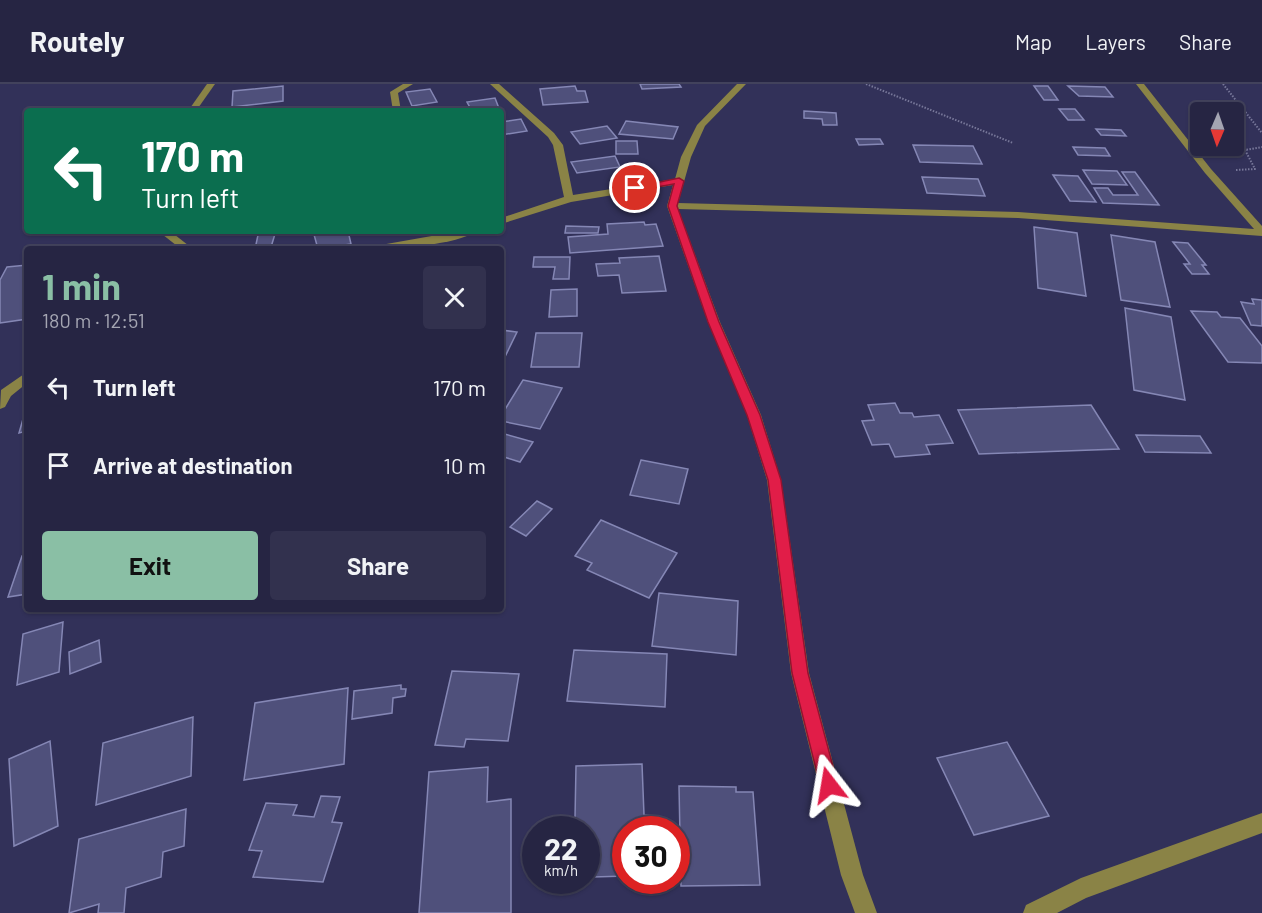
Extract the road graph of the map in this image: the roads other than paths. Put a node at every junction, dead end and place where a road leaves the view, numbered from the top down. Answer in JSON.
{"nodes":[{"id":1,"x":212,"y":84,"type":"edge"},
{"id":2,"x":409,"y":84,"type":"edge"},
{"id":3,"x":494,"y":84,"type":"edge"},
{"id":4,"x":742,"y":84,"type":"edge"},
{"id":5,"x":1140,"y":84,"type":"edge"},
{"id":6,"x":194,"y":108,"type":"edge"},
{"id":7,"x":397,"y":108,"type":"edge"},
{"id":8,"x":679,"y":181,"type":"junction"},
{"id":9,"x":569,"y":199,"type":"junction"},
{"id":10,"x":672,"y":206,"type":"junction"},
{"id":11,"x":504,"y":220,"type":"edge"},
{"id":12,"x":1262,"y":232,"type":"edge"},
{"id":13,"x":167,"y":234,"type":"edge"},
{"id":14,"x":461,"y":234,"type":"edge"},
{"id":15,"x":184,"y":246,"type":"edge"},
{"id":16,"x":394,"y":246,"type":"edge"},
{"id":17,"x":24,"y":378,"type":"edge"},
{"id":18,"x":0,"y":404,"type":"edge"},
{"id":19,"x":1262,"y":823,"type":"edge"},
{"id":20,"x":866,"y":913,"type":"edge"},
{"id":21,"x":1034,"y":913,"type":"edge"}],
"edges":[{"from":1,"to":6,"type":"street"},
{"from":2,"to":7,"type":"street"},
{"from":3,"to":9,"type":"street"},
{"from":4,"to":8,"type":"street"},
{"from":5,"to":12,"type":"street"},
{"from":8,"to":9,"type":"street"},
{"from":8,"to":10,"type":"street"},
{"from":9,"to":11,"type":"street"},
{"from":10,"to":12,"type":"street"},
{"from":10,"to":20,"type":"street"},
{"from":13,"to":15,"type":"street"},
{"from":14,"to":16,"type":"street"},
{"from":17,"to":18,"type":"street"},
{"from":19,"to":21,"type":"street"}]}
